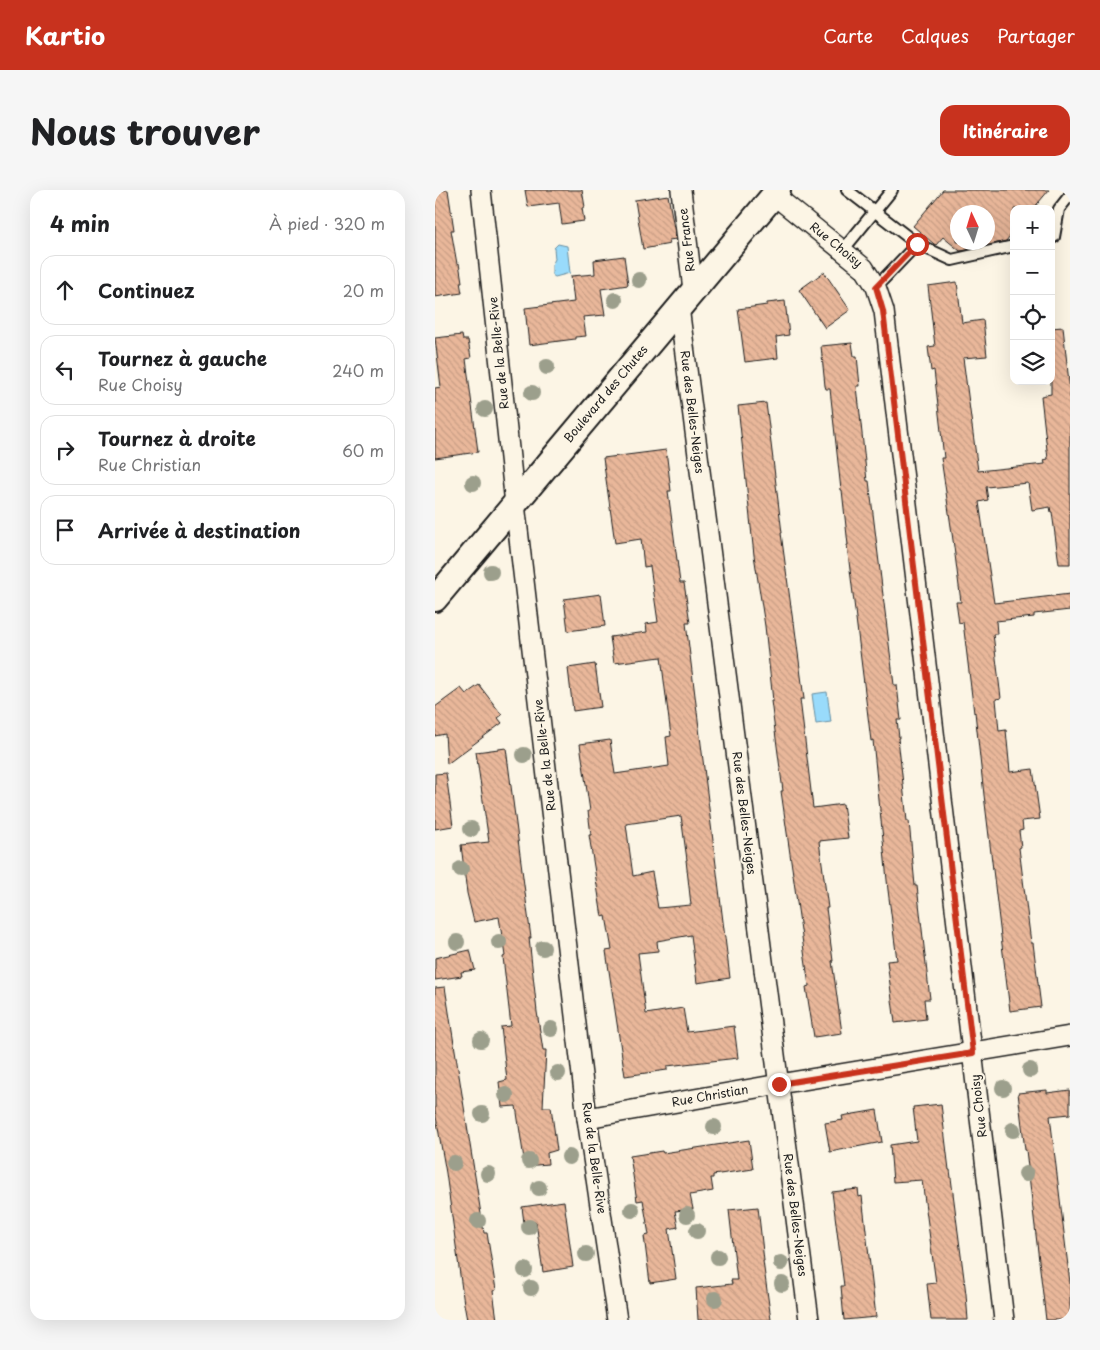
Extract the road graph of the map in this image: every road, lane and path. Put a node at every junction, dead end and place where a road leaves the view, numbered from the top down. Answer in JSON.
{"nodes":[{"id":1,"x":481,"y":190,"type":"edge"},
{"id":2,"x":681,"y":190,"type":"edge"},
{"id":3,"x":847,"y":190,"type":"edge"},
{"id":4,"x":892,"y":190,"type":"edge"},
{"id":5,"x":776,"y":193,"type":"edge"},
{"id":6,"x":1070,"y":195,"type":"edge"},
{"id":7,"x":875,"y":211,"type":"junction"},
{"id":8,"x":1055,"y":231,"type":"edge"},
{"id":9,"x":917,"y":244,"type":"junction"},
{"id":10,"x":1010,"y":247,"type":"edge"},
{"id":11,"x":843,"y":250,"type":"junction"},
{"id":12,"x":876,"y":287,"type":"junction"},
{"id":13,"x":686,"y":299,"type":"junction"},
{"id":14,"x":515,"y":504,"type":"junction"},
{"id":15,"x":435,"y":599,"type":"edge"},
{"id":16,"x":1070,"y":1036,"type":"edge"},
{"id":17,"x":973,"y":1053,"type":"junction"},
{"id":18,"x":779,"y":1084,"type":"junction"},
{"id":19,"x":587,"y":1118,"type":"junction"},
{"id":20,"x":617,"y":1320,"type":"edge"},
{"id":21,"x":809,"y":1320,"type":"edge"},
{"id":22,"x":1004,"y":1320,"type":"edge"}],
"edges":[{"from":1,"to":14,"type":"street","name":"Rue de la Belle-Rive"},
{"from":2,"to":13,"type":"street","name":"Rue France"},
{"from":3,"to":7,"type":"lane"},
{"from":4,"to":7,"type":"lane"},
{"from":5,"to":11,"type":"street","name":"Rue Choisy"},
{"from":5,"to":13,"type":"street","name":"Boulevard des Chutes"},
{"from":6,"to":8,"type":"lane"},
{"from":7,"to":9,"type":"lane"},
{"from":7,"to":11,"type":"lane"},
{"from":9,"to":10,"type":"lane"},
{"from":9,"to":12,"type":"lane"},
{"from":11,"to":12,"type":"street","name":"Rue Choisy"},
{"from":12,"to":17,"type":"street","name":"Rue Choisy"},
{"from":13,"to":14,"type":"street","name":"Boulevard des Chutes"},
{"from":13,"to":18,"type":"street","name":"Rue des Belles-Neiges"},
{"from":14,"to":15,"type":"street","name":"Boulevard des Chutes"},
{"from":14,"to":19,"type":"street","name":"Rue de la Belle-Rive"},
{"from":16,"to":17,"type":"street","name":"Rue Christian"},
{"from":17,"to":18,"type":"street","name":"Rue Christian"},
{"from":17,"to":22,"type":"street","name":"Rue Choisy"},
{"from":18,"to":19,"type":"street","name":"Rue Christian"},
{"from":18,"to":21,"type":"street","name":"Rue des Belles-Neiges"},
{"from":19,"to":20,"type":"street","name":"Rue de la Belle-Rive"}]}
